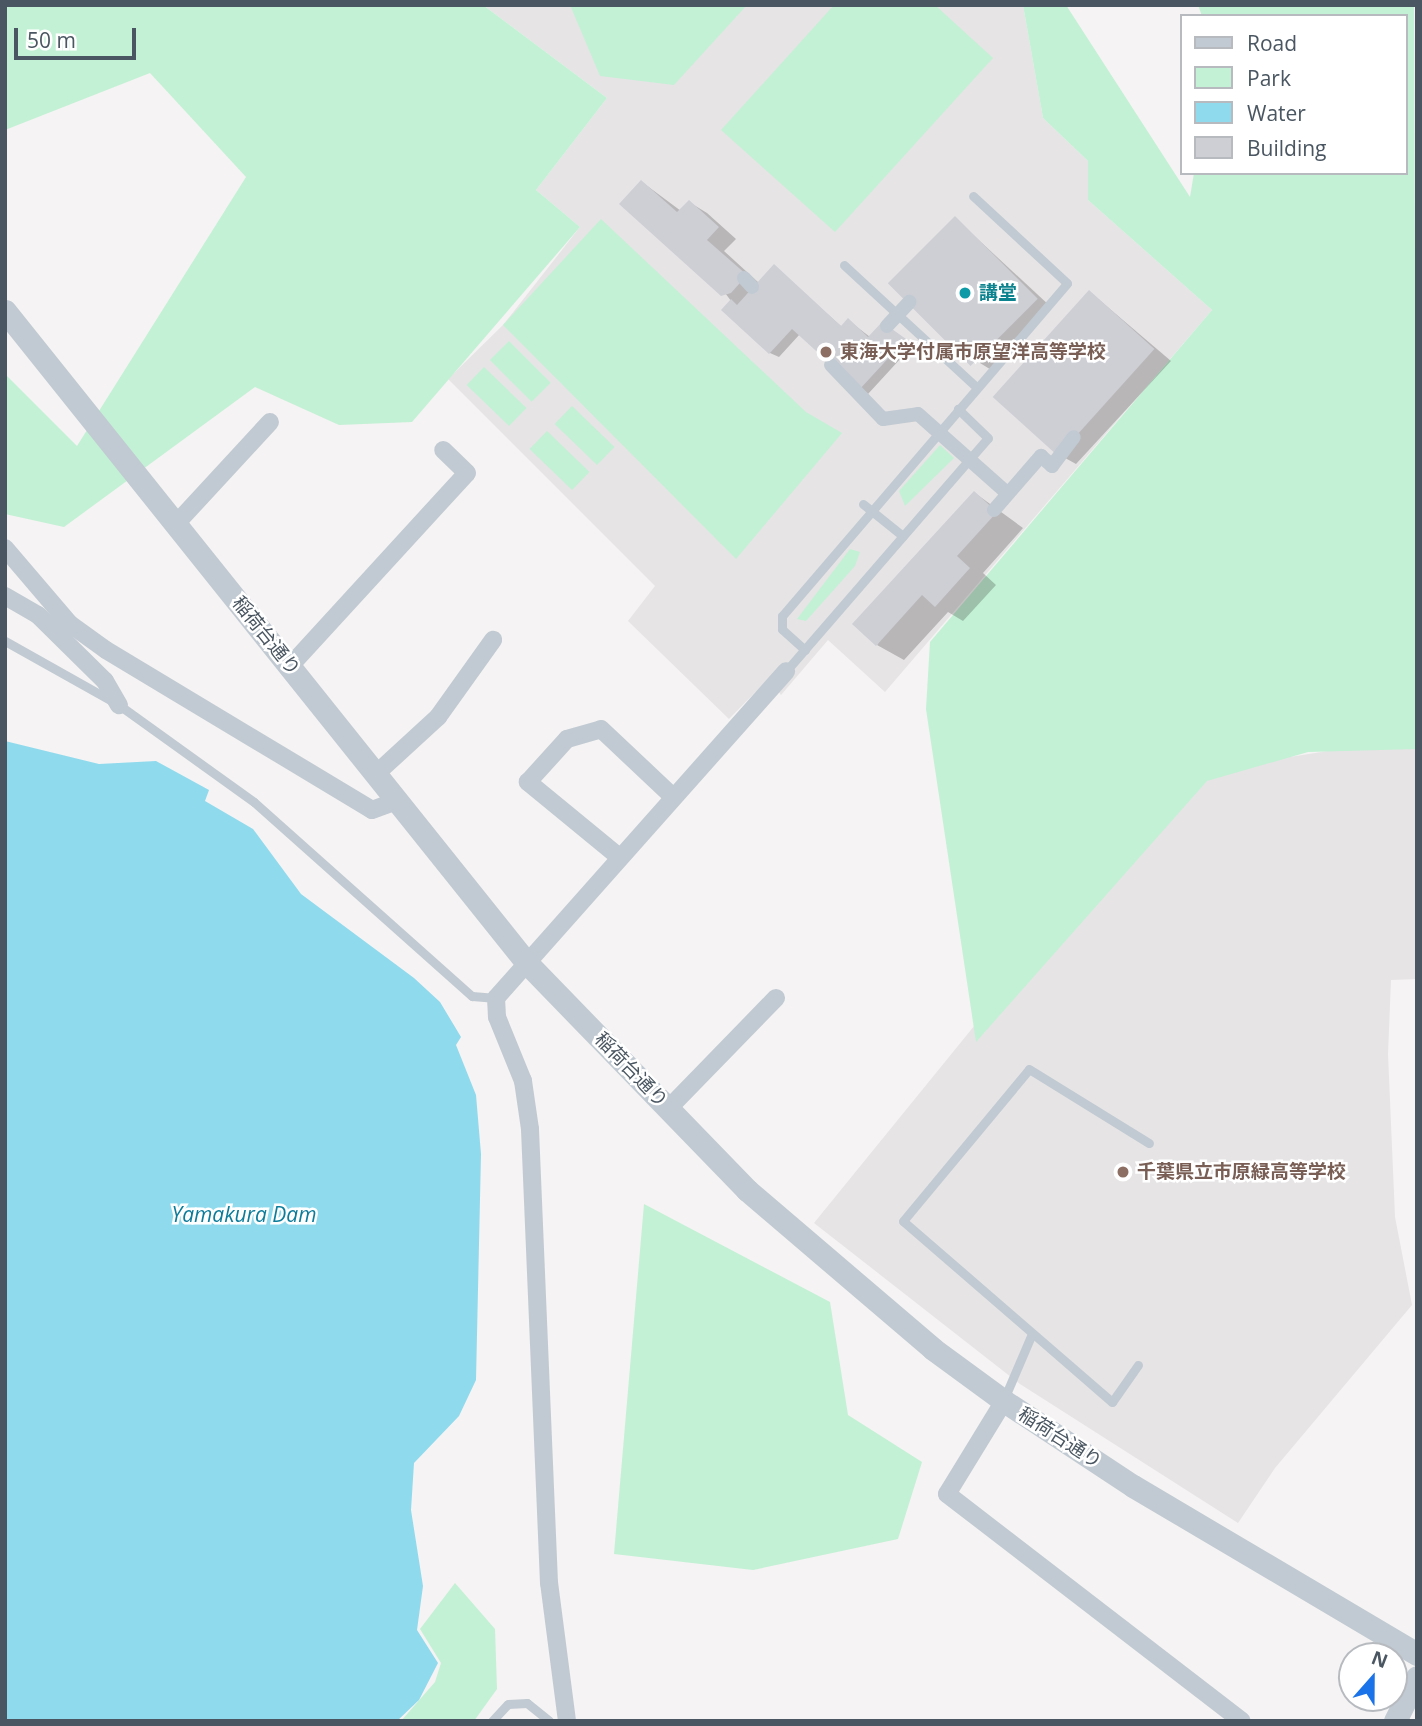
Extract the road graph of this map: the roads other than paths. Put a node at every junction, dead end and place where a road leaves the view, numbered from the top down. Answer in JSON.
{"nodes":[{"id":1,"x":973,"y":196,"type":"dead end"},
{"id":2,"x":844,"y":265,"type":"dead end"},
{"id":3,"x":909,"y":302,"type":"dead end"},
{"id":4,"x":5,"y":311,"type":"edge"},
{"id":5,"x":887,"y":326,"type":"dead end"},
{"id":6,"x":831,"y":365,"type":"dead end"},
{"id":7,"x":974,"y":386,"type":"junction"},
{"id":8,"x":958,"y":409,"type":"junction"},
{"id":9,"x":270,"y":422,"type":"dead end"},
{"id":10,"x":1074,"y":437,"type":"dead end"},
{"id":11,"x":443,"y":450,"type":"dead end"},
{"id":12,"x":1007,"y":494,"type":"junction"},
{"id":13,"x":867,"y":507,"type":"junction"},
{"id":14,"x":994,"y":510,"type":"dead end"},
{"id":15,"x":175,"y":525,"type":"junction"},
{"id":16,"x":903,"y":536,"type":"junction"},
{"id":17,"x":5,"y":548,"type":"edge"},
{"id":18,"x":5,"y":596,"type":"edge"},
{"id":19,"x":493,"y":640,"type":"dead end"},
{"id":20,"x":5,"y":641,"type":"edge"},
{"id":21,"x":805,"y":650,"type":"junction"},
{"id":22,"x":291,"y":666,"type":"junction"},
{"id":23,"x":786,"y":671,"type":"joint"},
{"id":24,"x":119,"y":705,"type":"junction"},
{"id":25,"x":377,"y":773,"type":"junction"},
{"id":26,"x":672,"y":796,"type":"junction"},
{"id":27,"x":399,"y":800,"type":"junction"},
{"id":28,"x":618,"y":856,"type":"junction"},
{"id":29,"x":526,"y":962,"type":"junction"},
{"id":30,"x":496,"y":998,"type":"junction"},
{"id":31,"x":776,"y":998,"type":"dead end"},
{"id":32,"x":668,"y":1109,"type":"junction"},
{"id":33,"x":1149,"y":1143,"type":"dead end"},
{"id":34,"x":1031,"y":1336,"type":"junction"},
{"id":35,"x":1138,"y":1365,"type":"dead end"},
{"id":36,"x":1004,"y":1401,"type":"junction"},
{"id":37,"x":1417,"y":1654,"type":"edge"},
{"id":38,"x":1417,"y":1677,"type":"edge"},
{"id":39,"x":492,"y":1721,"type":"edge"},
{"id":40,"x":549,"y":1721,"type":"edge"},
{"id":41,"x":567,"y":1721,"type":"edge"},
{"id":42,"x":1242,"y":1721,"type":"edge"},
{"id":43,"x":1395,"y":1721,"type":"edge"}],
"edges":[{"from":1,"to":7,"type":"lane"},
{"from":2,"to":7,"type":"lane"},
{"from":3,"to":5,"type":"street"},
{"from":4,"to":15,"type":"street","name":"稲荷台通り"},
{"from":6,"to":12,"type":"street"},
{"from":7,"to":8,"type":"lane"},
{"from":8,"to":13,"type":"lane"},
{"from":8,"to":16,"type":"lane"},
{"from":9,"to":15,"type":"street"},
{"from":10,"to":12,"type":"street"},
{"from":11,"to":22,"type":"street"},
{"from":12,"to":14,"type":"street"},
{"from":13,"to":16,"type":"lane"},
{"from":13,"to":21,"type":"lane"},
{"from":15,"to":22,"type":"street","name":"稲荷台通り"},
{"from":16,"to":21,"type":"lane"},
{"from":17,"to":27,"type":"street"},
{"from":18,"to":24,"type":"street"},
{"from":19,"to":25,"type":"street"},
{"from":20,"to":24,"type":"lane"},
{"from":21,"to":23,"type":"lane"},
{"from":22,"to":25,"type":"street","name":"稲荷台通り"},
{"from":23,"to":26,"type":"street"},
{"from":24,"to":30,"type":"lane"},
{"from":25,"to":27,"type":"street","name":"稲荷台通り"},
{"from":26,"to":28,"type":"street"},
{"from":26,"to":28,"type":"street"},
{"from":27,"to":29,"type":"street","name":"稲荷台通り"},
{"from":28,"to":29,"type":"street"},
{"from":29,"to":30,"type":"street"},
{"from":29,"to":32,"type":"street","name":"稲荷台通り"},
{"from":30,"to":41,"type":"street"},
{"from":31,"to":32,"type":"street"},
{"from":32,"to":36,"type":"street","name":"稲荷台通り"},
{"from":33,"to":34,"type":"lane"},
{"from":34,"to":35,"type":"lane"},
{"from":34,"to":36,"type":"lane"},
{"from":36,"to":37,"type":"street","name":"稲荷台通り"},
{"from":36,"to":42,"type":"street"},
{"from":38,"to":43,"type":"street"},
{"from":39,"to":40,"type":"lane"}]}
